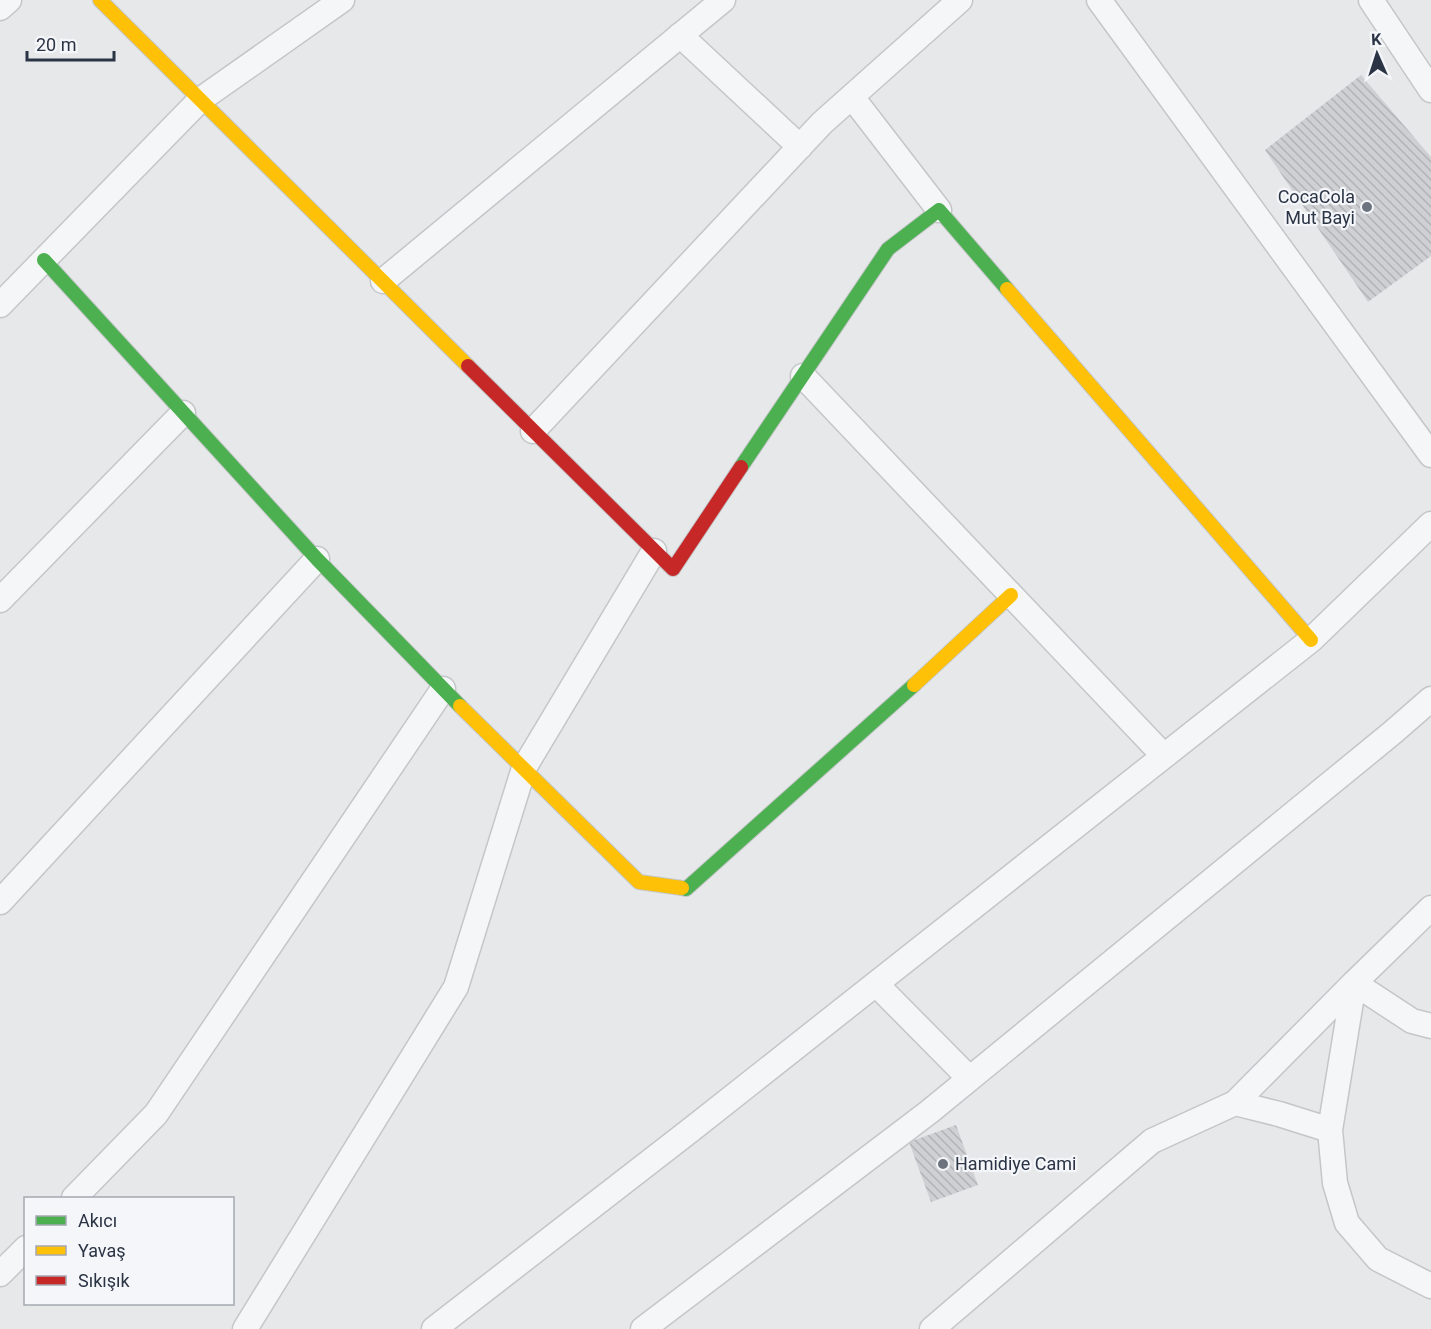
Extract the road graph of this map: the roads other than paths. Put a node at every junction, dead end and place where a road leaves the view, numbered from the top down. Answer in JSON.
{"nodes":[{"id":1,"x":9,"y":0,"type":"edge"},
{"id":2,"x":100,"y":0,"type":"edge"},
{"id":3,"x":342,"y":0,"type":"edge"},
{"id":4,"x":723,"y":0,"type":"edge"},
{"id":5,"x":960,"y":0,"type":"edge"},
{"id":6,"x":1099,"y":0,"type":"edge"},
{"id":7,"x":1371,"y":0,"type":"edge"},
{"id":8,"x":0,"y":8,"type":"edge"},
{"id":9,"x":680,"y":35,"type":"junction"},
{"id":10,"x":1431,"y":90,"type":"edge"},
{"id":11,"x":852,"y":97,"type":"junction"},
{"id":12,"x":200,"y":100,"type":"junction"},
{"id":13,"x":800,"y":147,"type":"junction"},
{"id":14,"x":939,"y":210,"type":"junction"},
{"id":15,"x":44,"y":260,"type":"junction"},
{"id":16,"x":383,"y":281,"type":"junction"},
{"id":17,"x":0,"y":305,"type":"edge"},
{"id":18,"x":802,"y":376,"type":"junction"},
{"id":19,"x":183,"y":412,"type":"junction"},
{"id":20,"x":533,"y":430,"type":"junction"},
{"id":21,"x":1431,"y":455,"type":"edge"},
{"id":22,"x":1431,"y":524,"type":"edge"},
{"id":23,"x":654,"y":551,"type":"junction"},
{"id":24,"x":317,"y":559,"type":"junction"},
{"id":25,"x":1011,"y":596,"type":"junction"},
{"id":26,"x":0,"y":600,"type":"edge"},
{"id":27,"x":1311,"y":640,"type":"junction"},
{"id":28,"x":443,"y":689,"type":"junction"},
{"id":29,"x":1431,"y":699,"type":"edge"},
{"id":30,"x":1164,"y":756,"type":"junction"},
{"id":31,"x":524,"y":768,"type":"junction"},
{"id":32,"x":0,"y":902,"type":"edge"},
{"id":33,"x":1431,"y":908,"type":"edge"},
{"id":34,"x":1354,"y":983,"type":"junction"},
{"id":35,"x":876,"y":984,"type":"junction"},
{"id":36,"x":1431,"y":1026,"type":"edge"},
{"id":37,"x":969,"y":1078,"type":"junction"},
{"id":38,"x":1235,"y":1103,"type":"junction"},
{"id":39,"x":1330,"y":1130,"type":"junction"},
{"id":40,"x":75,"y":1197,"type":"edge"},
{"id":41,"x":24,"y":1250,"type":"edge"},
{"id":42,"x":0,"y":1274,"type":"edge"},
{"id":43,"x":1431,"y":1286,"type":"edge"},
{"id":44,"x":245,"y":1329,"type":"edge"},
{"id":45,"x":435,"y":1329,"type":"edge"},
{"id":46,"x":643,"y":1329,"type":"edge"},
{"id":47,"x":932,"y":1329,"type":"edge"}],
"edges":[{"from":1,"to":8,"type":"street"},
{"from":2,"to":12,"type":"street"},
{"from":3,"to":12,"type":"street"},
{"from":4,"to":9,"type":"street"},
{"from":5,"to":11,"type":"street"},
{"from":6,"to":21,"type":"street"},
{"from":7,"to":10,"type":"street"},
{"from":9,"to":13,"type":"street"},
{"from":9,"to":16,"type":"street"},
{"from":11,"to":13,"type":"street"},
{"from":11,"to":14,"type":"street"},
{"from":12,"to":15,"type":"street"},
{"from":12,"to":16,"type":"street"},
{"from":13,"to":20,"type":"street"},
{"from":14,"to":18,"type":"street"},
{"from":14,"to":27,"type":"street"},
{"from":15,"to":17,"type":"street"},
{"from":15,"to":19,"type":"street"},
{"from":16,"to":20,"type":"street"},
{"from":18,"to":23,"type":"street"},
{"from":18,"to":25,"type":"street"},
{"from":19,"to":24,"type":"street"},
{"from":19,"to":26,"type":"street"},
{"from":20,"to":23,"type":"street"},
{"from":22,"to":27,"type":"street"},
{"from":23,"to":31,"type":"street"},
{"from":24,"to":28,"type":"street"},
{"from":24,"to":32,"type":"street"},
{"from":25,"to":30,"type":"street"},
{"from":25,"to":31,"type":"street"},
{"from":27,"to":30,"type":"street"},
{"from":28,"to":31,"type":"street"},
{"from":28,"to":40,"type":"street"},
{"from":29,"to":37,"type":"street"},
{"from":30,"to":35,"type":"street"},
{"from":31,"to":44,"type":"street"},
{"from":33,"to":34,"type":"street"},
{"from":34,"to":36,"type":"street"},
{"from":34,"to":38,"type":"street"},
{"from":34,"to":39,"type":"street"},
{"from":35,"to":37,"type":"street"},
{"from":35,"to":45,"type":"street"},
{"from":37,"to":46,"type":"street"},
{"from":38,"to":39,"type":"street"},
{"from":38,"to":47,"type":"street"},
{"from":39,"to":43,"type":"street"},
{"from":41,"to":42,"type":"street"}]}
